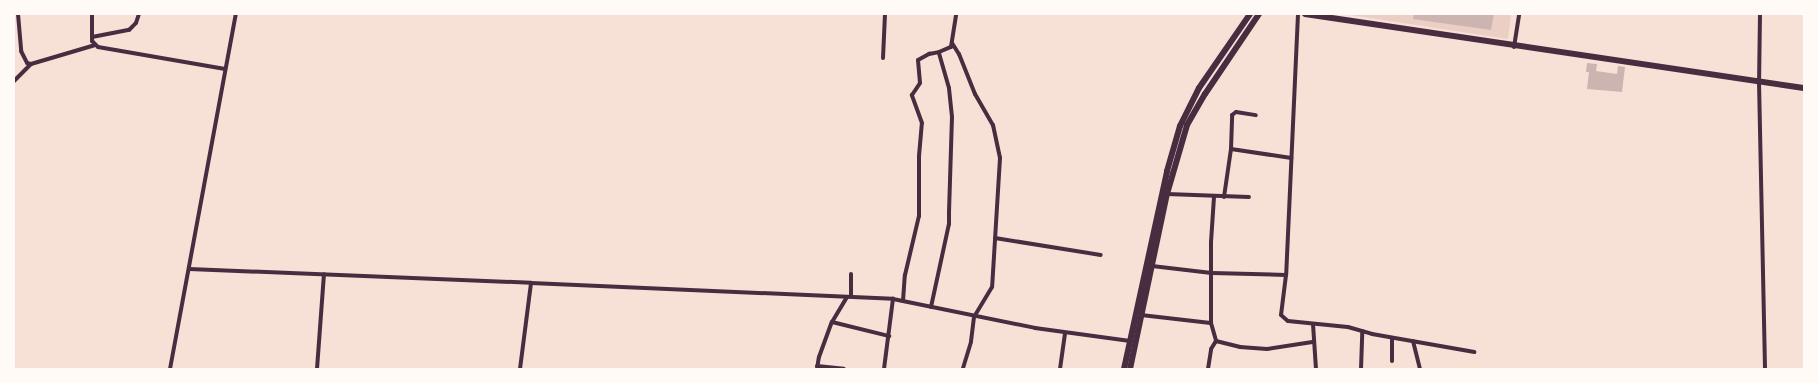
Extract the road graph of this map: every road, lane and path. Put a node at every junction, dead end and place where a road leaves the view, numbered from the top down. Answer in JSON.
{"nodes":[{"id":1,"x":18,"y":14,"type":"edge"},
{"id":2,"x":92,"y":14,"type":"edge"},
{"id":3,"x":139,"y":14,"type":"edge"},
{"id":4,"x":236,"y":14,"type":"edge"},
{"id":5,"x":885,"y":14,"type":"edge"},
{"id":6,"x":956,"y":14,"type":"edge"},
{"id":7,"x":1250,"y":14,"type":"edge"},
{"id":8,"x":1259,"y":14,"type":"edge"},
{"id":9,"x":1298,"y":14,"type":"edge"},
{"id":10,"x":1305,"y":14,"type":"edge"},
{"id":11,"x":1519,"y":14,"type":"edge"},
{"id":12,"x":1760,"y":14,"type":"edge"},
{"id":13,"x":92,"y":37,"type":"junction"},
{"id":14,"x":952,"y":43,"type":"junction"},
{"id":15,"x":95,"y":45,"type":"junction"},
{"id":16,"x":1514,"y":46,"type":"junction"},
{"id":17,"x":939,"y":52,"type":"junction"},
{"id":18,"x":883,"y":58,"type":"dead end"},
{"id":19,"x":31,"y":64,"type":"junction"},
{"id":20,"x":225,"y":68,"type":"junction"},
{"id":21,"x":14,"y":81,"type":"edge"},
{"id":22,"x":1759,"y":82,"type":"junction"},
{"id":23,"x":1804,"y":88,"type":"edge"},
{"id":24,"x":1256,"y":116,"type":"dead end"},
{"id":25,"x":1231,"y":149,"type":"junction"},
{"id":26,"x":1291,"y":158,"type":"junction"},
{"id":27,"x":1167,"y":194,"type":"junction"},
{"id":28,"x":1214,"y":197,"type":"junction"},
{"id":29,"x":1224,"y":197,"type":"junction"},
{"id":30,"x":1249,"y":197,"type":"dead end"},
{"id":31,"x":995,"y":238,"type":"junction"},
{"id":32,"x":1101,"y":255,"type":"dead end"},
{"id":33,"x":1152,"y":266,"type":"junction"},
{"id":34,"x":189,"y":269,"type":"junction"},
{"id":35,"x":1212,"y":273,"type":"junction"},
{"id":36,"x":324,"y":274,"type":"junction"},
{"id":37,"x":851,"y":274,"type":"dead end"},
{"id":38,"x":1286,"y":274,"type":"junction"},
{"id":39,"x":531,"y":283,"type":"junction"},
{"id":40,"x":849,"y":296,"type":"junction"},
{"id":41,"x":893,"y":299,"type":"junction"},
{"id":42,"x":903,"y":301,"type":"junction"},
{"id":43,"x":931,"y":307,"type":"junction"},
{"id":44,"x":1139,"y":314,"type":"junction"},
{"id":45,"x":974,"y":317,"type":"junction"},
{"id":46,"x":832,"y":322,"type":"junction"},
{"id":47,"x":1211,"y":323,"type":"junction"},
{"id":48,"x":1313,"y":324,"type":"junction"},
{"id":49,"x":1362,"y":331,"type":"junction"},
{"id":50,"x":1066,"y":333,"type":"junction"},
{"id":51,"x":889,"y":336,"type":"junction"},
{"id":52,"x":1392,"y":338,"type":"junction"},
{"id":53,"x":1130,"y":341,"type":"junction"},
{"id":54,"x":1216,"y":341,"type":"junction"},
{"id":55,"x":1413,"y":341,"type":"junction"},
{"id":56,"x":1312,"y":342,"type":"junction"},
{"id":57,"x":1474,"y":352,"type":"dead end"},
{"id":58,"x":1392,"y":361,"type":"dead end"},
{"id":59,"x":817,"y":368,"type":"edge"},
{"id":60,"x":170,"y":369,"type":"edge"},
{"id":61,"x":317,"y":369,"type":"edge"},
{"id":62,"x":520,"y":369,"type":"edge"},
{"id":63,"x":844,"y":369,"type":"edge"},
{"id":64,"x":884,"y":369,"type":"edge"},
{"id":65,"x":963,"y":369,"type":"edge"},
{"id":66,"x":1060,"y":369,"type":"edge"},
{"id":67,"x":1124,"y":369,"type":"edge"},
{"id":68,"x":1130,"y":369,"type":"edge"},
{"id":69,"x":1208,"y":369,"type":"edge"},
{"id":70,"x":1316,"y":369,"type":"edge"},
{"id":71,"x":1361,"y":369,"type":"edge"},
{"id":72,"x":1420,"y":369,"type":"edge"},
{"id":73,"x":1765,"y":369,"type":"edge"}],
"edges":[{"from":1,"to":19,"type":"street"},
{"from":2,"to":13,"type":"street"},
{"from":3,"to":13,"type":"street"},
{"from":4,"to":20,"type":"street"},
{"from":5,"to":18,"type":"street"},
{"from":6,"to":14,"type":"street"},
{"from":7,"to":44,"type":"main road"},
{"from":8,"to":27,"type":"main road"},
{"from":9,"to":26,"type":"street"},
{"from":10,"to":16,"type":"main road"},
{"from":11,"to":16,"type":"street"},
{"from":12,"to":22,"type":"street"},
{"from":13,"to":15,"type":"street"},
{"from":14,"to":17,"type":"street"},
{"from":14,"to":31,"type":"street"},
{"from":15,"to":19,"type":"street"},
{"from":15,"to":20,"type":"street"},
{"from":16,"to":22,"type":"main road"},
{"from":17,"to":42,"type":"street"},
{"from":17,"to":43,"type":"street"},
{"from":19,"to":21,"type":"street"},
{"from":20,"to":34,"type":"street"},
{"from":22,"to":23,"type":"main road"},
{"from":22,"to":73,"type":"street"},
{"from":24,"to":25,"type":"street"},
{"from":25,"to":26,"type":"street"},
{"from":25,"to":29,"type":"street"},
{"from":26,"to":38,"type":"street"},
{"from":27,"to":28,"type":"street"},
{"from":27,"to":33,"type":"main road"},
{"from":28,"to":29,"type":"street"},
{"from":28,"to":35,"type":"street"},
{"from":29,"to":30,"type":"street"},
{"from":31,"to":32,"type":"street"},
{"from":31,"to":45,"type":"street"},
{"from":33,"to":35,"type":"street"},
{"from":33,"to":44,"type":"main road"},
{"from":34,"to":36,"type":"street"},
{"from":34,"to":60,"type":"street"},
{"from":35,"to":38,"type":"street"},
{"from":35,"to":47,"type":"street"},
{"from":36,"to":39,"type":"street"},
{"from":36,"to":61,"type":"street"},
{"from":37,"to":40,"type":"street"},
{"from":38,"to":48,"type":"street"},
{"from":39,"to":40,"type":"street"},
{"from":39,"to":62,"type":"street"},
{"from":40,"to":41,"type":"street"},
{"from":40,"to":46,"type":"street"},
{"from":41,"to":42,"type":"street"},
{"from":41,"to":51,"type":"street"},
{"from":42,"to":43,"type":"street"},
{"from":43,"to":45,"type":"street"},
{"from":44,"to":47,"type":"street"},
{"from":44,"to":53,"type":"main road"},
{"from":44,"to":68,"type":"main road"},
{"from":45,"to":50,"type":"street"},
{"from":45,"to":65,"type":"street"},
{"from":46,"to":51,"type":"street"},
{"from":46,"to":59,"type":"street"},
{"from":47,"to":54,"type":"street"},
{"from":48,"to":49,"type":"street"},
{"from":48,"to":56,"type":"street"},
{"from":49,"to":52,"type":"street"},
{"from":49,"to":71,"type":"street"},
{"from":50,"to":53,"type":"street"},
{"from":50,"to":66,"type":"street"},
{"from":51,"to":64,"type":"street"},
{"from":52,"to":55,"type":"street"},
{"from":52,"to":58,"type":"street"},
{"from":53,"to":67,"type":"main road"},
{"from":54,"to":56,"type":"street"},
{"from":54,"to":69,"type":"street"},
{"from":55,"to":57,"type":"street"},
{"from":55,"to":72,"type":"street"},
{"from":56,"to":70,"type":"street"},
{"from":59,"to":63,"type":"street"}]}
